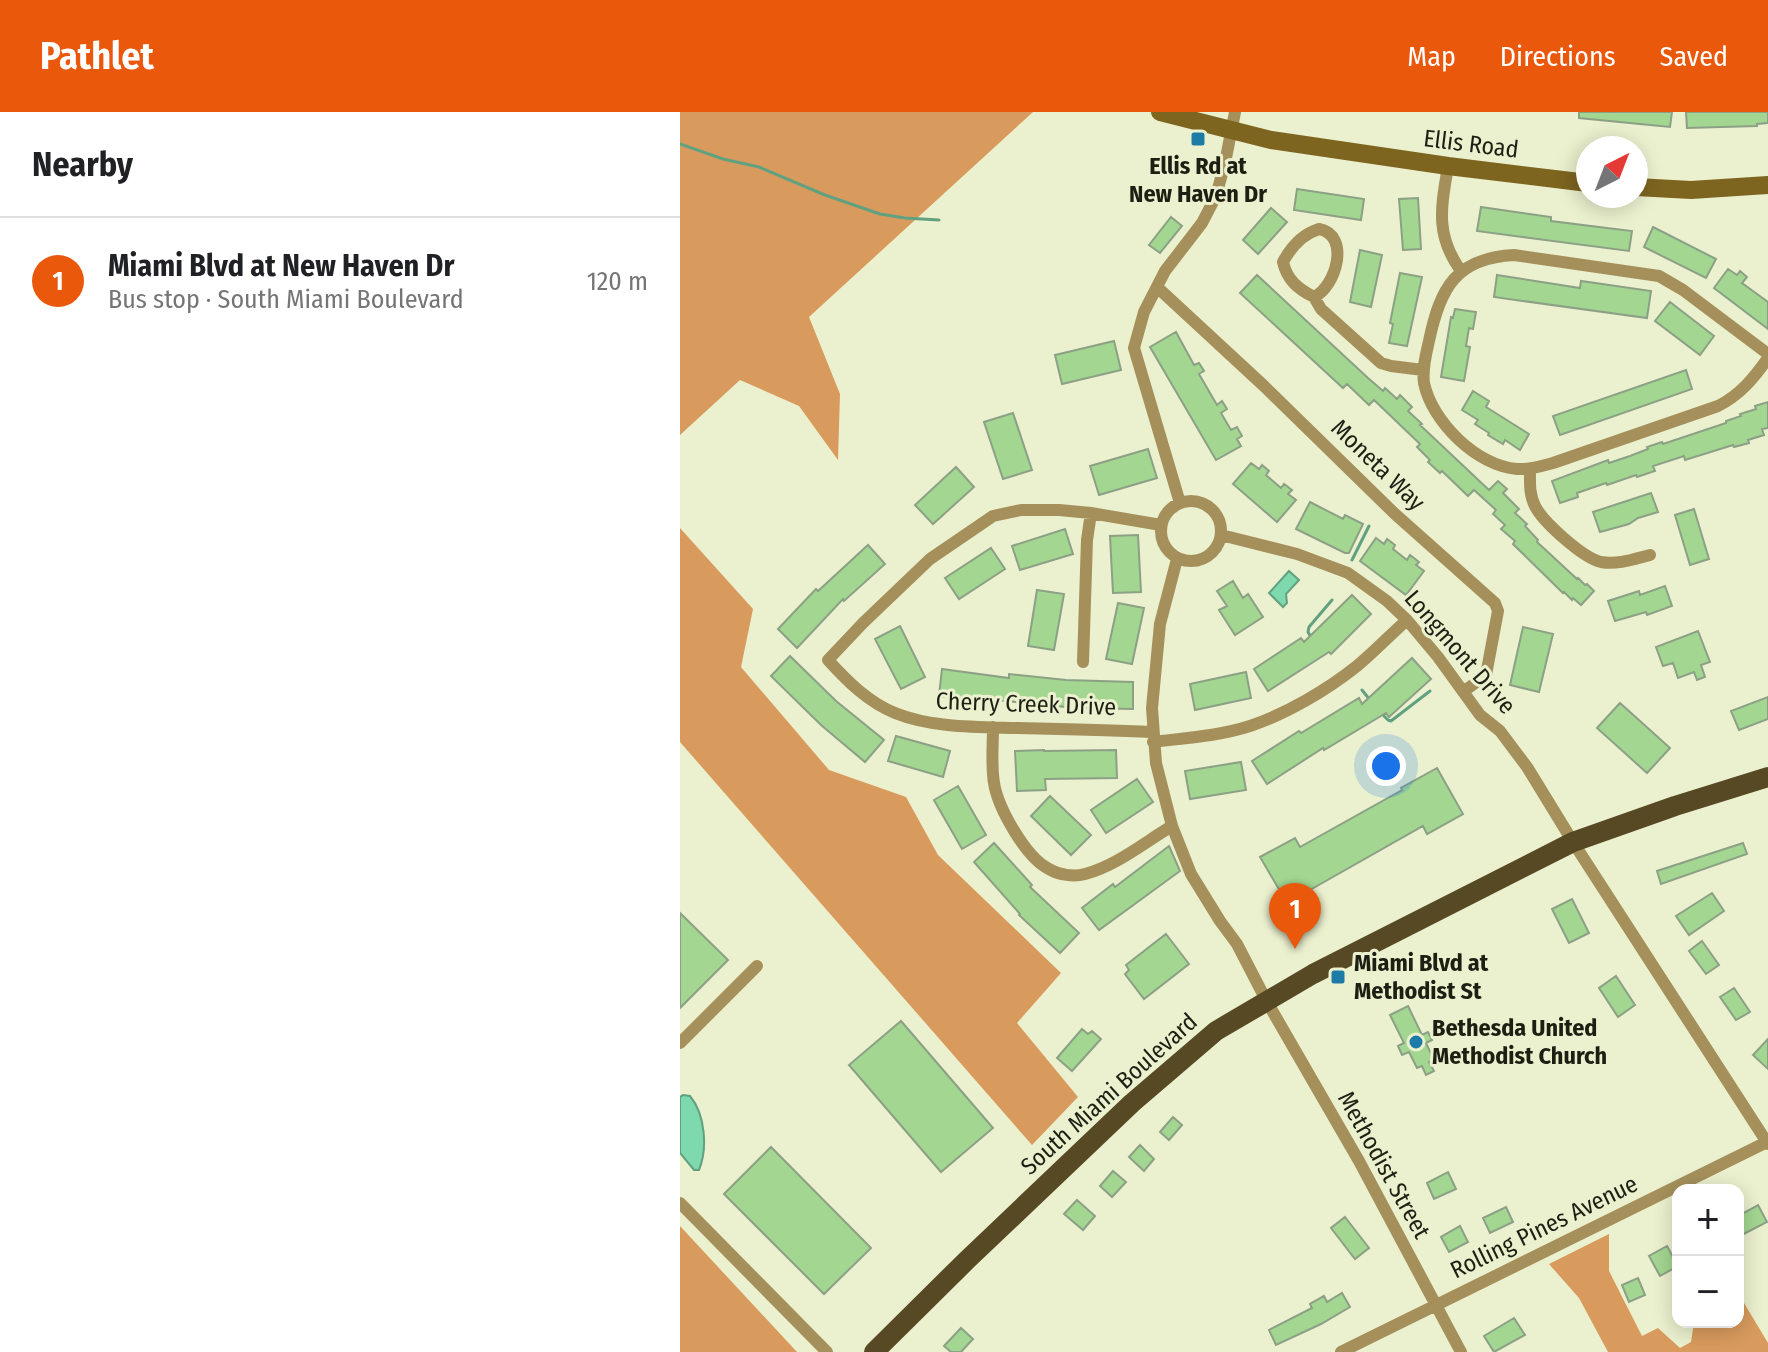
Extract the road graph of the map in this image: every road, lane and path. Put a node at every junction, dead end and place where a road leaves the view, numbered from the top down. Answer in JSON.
{"nodes":[{"id":1,"x":1160,"y":112,"type":"edge"},
{"id":2,"x":1233,"y":121,"type":"edge"},
{"id":3,"x":1448,"y":166,"type":"junction"},
{"id":4,"x":1576,"y":182,"type":"edge"},
{"id":5,"x":1768,"y":185,"type":"edge"},
{"id":6,"x":1648,"y":188,"type":"edge"},
{"id":7,"x":1461,"y":271,"type":"junction"},
{"id":8,"x":1157,"y":287,"type":"junction"},
{"id":9,"x":1314,"y":297,"type":"junction"},
{"id":10,"x":1768,"y":356,"type":"edge"},
{"id":11,"x":1423,"y":370,"type":"junction"},
{"id":12,"x":1530,"y":469,"type":"junction"},
{"id":13,"x":1180,"y":503,"type":"junction"},
{"id":14,"x":1091,"y":513,"type":"junction"},
{"id":15,"x":1161,"y":525,"type":"junction"},
{"id":16,"x":1221,"y":535,"type":"junction"},
{"id":17,"x":1650,"y":555,"type":"dead end"},
{"id":18,"x":1177,"y":559,"type":"junction"},
{"id":19,"x":1407,"y":620,"type":"junction"},
{"id":20,"x":1083,"y":662,"type":"dead end"},
{"id":21,"x":1463,"y":692,"type":"junction"},
{"id":22,"x":993,"y":727,"type":"junction"},
{"id":23,"x":1153,"y":737,"type":"junction"},
{"id":24,"x":1768,"y":777,"type":"edge"},
{"id":25,"x":1172,"y":826,"type":"junction"},
{"id":26,"x":1573,"y":842,"type":"junction"},
{"id":27,"x":757,"y":966,"type":"dead end"},
{"id":28,"x":1266,"y":1000,"type":"junction"},
{"id":29,"x":680,"y":1043,"type":"edge"},
{"id":30,"x":1767,"y":1143,"type":"edge"},
{"id":31,"x":680,"y":1203,"type":"edge"},
{"id":32,"x":1435,"y":1306,"type":"junction"},
{"id":33,"x":827,"y":1352,"type":"edge"},
{"id":34,"x":874,"y":1352,"type":"edge"},
{"id":35,"x":1341,"y":1352,"type":"edge"},
{"id":36,"x":1461,"y":1352,"type":"edge"}],
"edges":[{"from":1,"to":2,"type":"main road","name":"Ellis Road"},
{"from":2,"to":3,"type":"main road","name":"Ellis Road"},
{"from":2,"to":8,"type":"street"},
{"from":3,"to":4,"type":"main road","name":"Ellis Road"},
{"from":3,"to":7,"type":"street"},
{"from":5,"to":6,"type":"main road"},
{"from":7,"to":10,"type":"street"},
{"from":7,"to":11,"type":"street"},
{"from":8,"to":13,"type":"street"},
{"from":8,"to":21,"type":"street","name":"Moneta Way"},
{"from":9,"to":9,"type":"street"},
{"from":9,"to":11,"type":"street"},
{"from":10,"to":12,"type":"street"},
{"from":11,"to":12,"type":"street"},
{"from":12,"to":17,"type":"street"},
{"from":13,"to":15,"type":"street"},
{"from":13,"to":16,"type":"street"},
{"from":14,"to":15,"type":"street","name":"Cherry Creek Drive"},
{"from":14,"to":20,"type":"street"},
{"from":14,"to":22,"type":"street","name":"Cherry Creek Drive"},
{"from":15,"to":18,"type":"street"},
{"from":16,"to":18,"type":"street"},
{"from":16,"to":19,"type":"street","name":"Longmont Drive"},
{"from":18,"to":23,"type":"street","name":"Methodist Street"},
{"from":19,"to":21,"type":"street","name":"Longmont Drive"},
{"from":19,"to":23,"type":"street","name":"Cherry Creek Drive"},
{"from":21,"to":26,"type":"street","name":"Longmont Drive"},
{"from":22,"to":23,"type":"street","name":"Cherry Creek Drive"},
{"from":22,"to":25,"type":"street"},
{"from":23,"to":25,"type":"street","name":"Methodist Street"},
{"from":24,"to":26,"type":"main road","name":"South Miami Boulevard"},
{"from":25,"to":28,"type":"street","name":"Methodist Street"},
{"from":26,"to":28,"type":"main road","name":"South Miami Boulevard"},
{"from":26,"to":30,"type":"street","name":"Longmont Drive"},
{"from":27,"to":29,"type":"street"},
{"from":28,"to":32,"type":"street","name":"Methodist Street"},
{"from":28,"to":34,"type":"main road","name":"South Miami Boulevard"},
{"from":30,"to":32,"type":"street","name":"Rolling Pines Avenue"},
{"from":31,"to":33,"type":"street"},
{"from":32,"to":35,"type":"street","name":"Rolling Pines Avenue"},
{"from":32,"to":36,"type":"street","name":"Methodist Street"}]}
